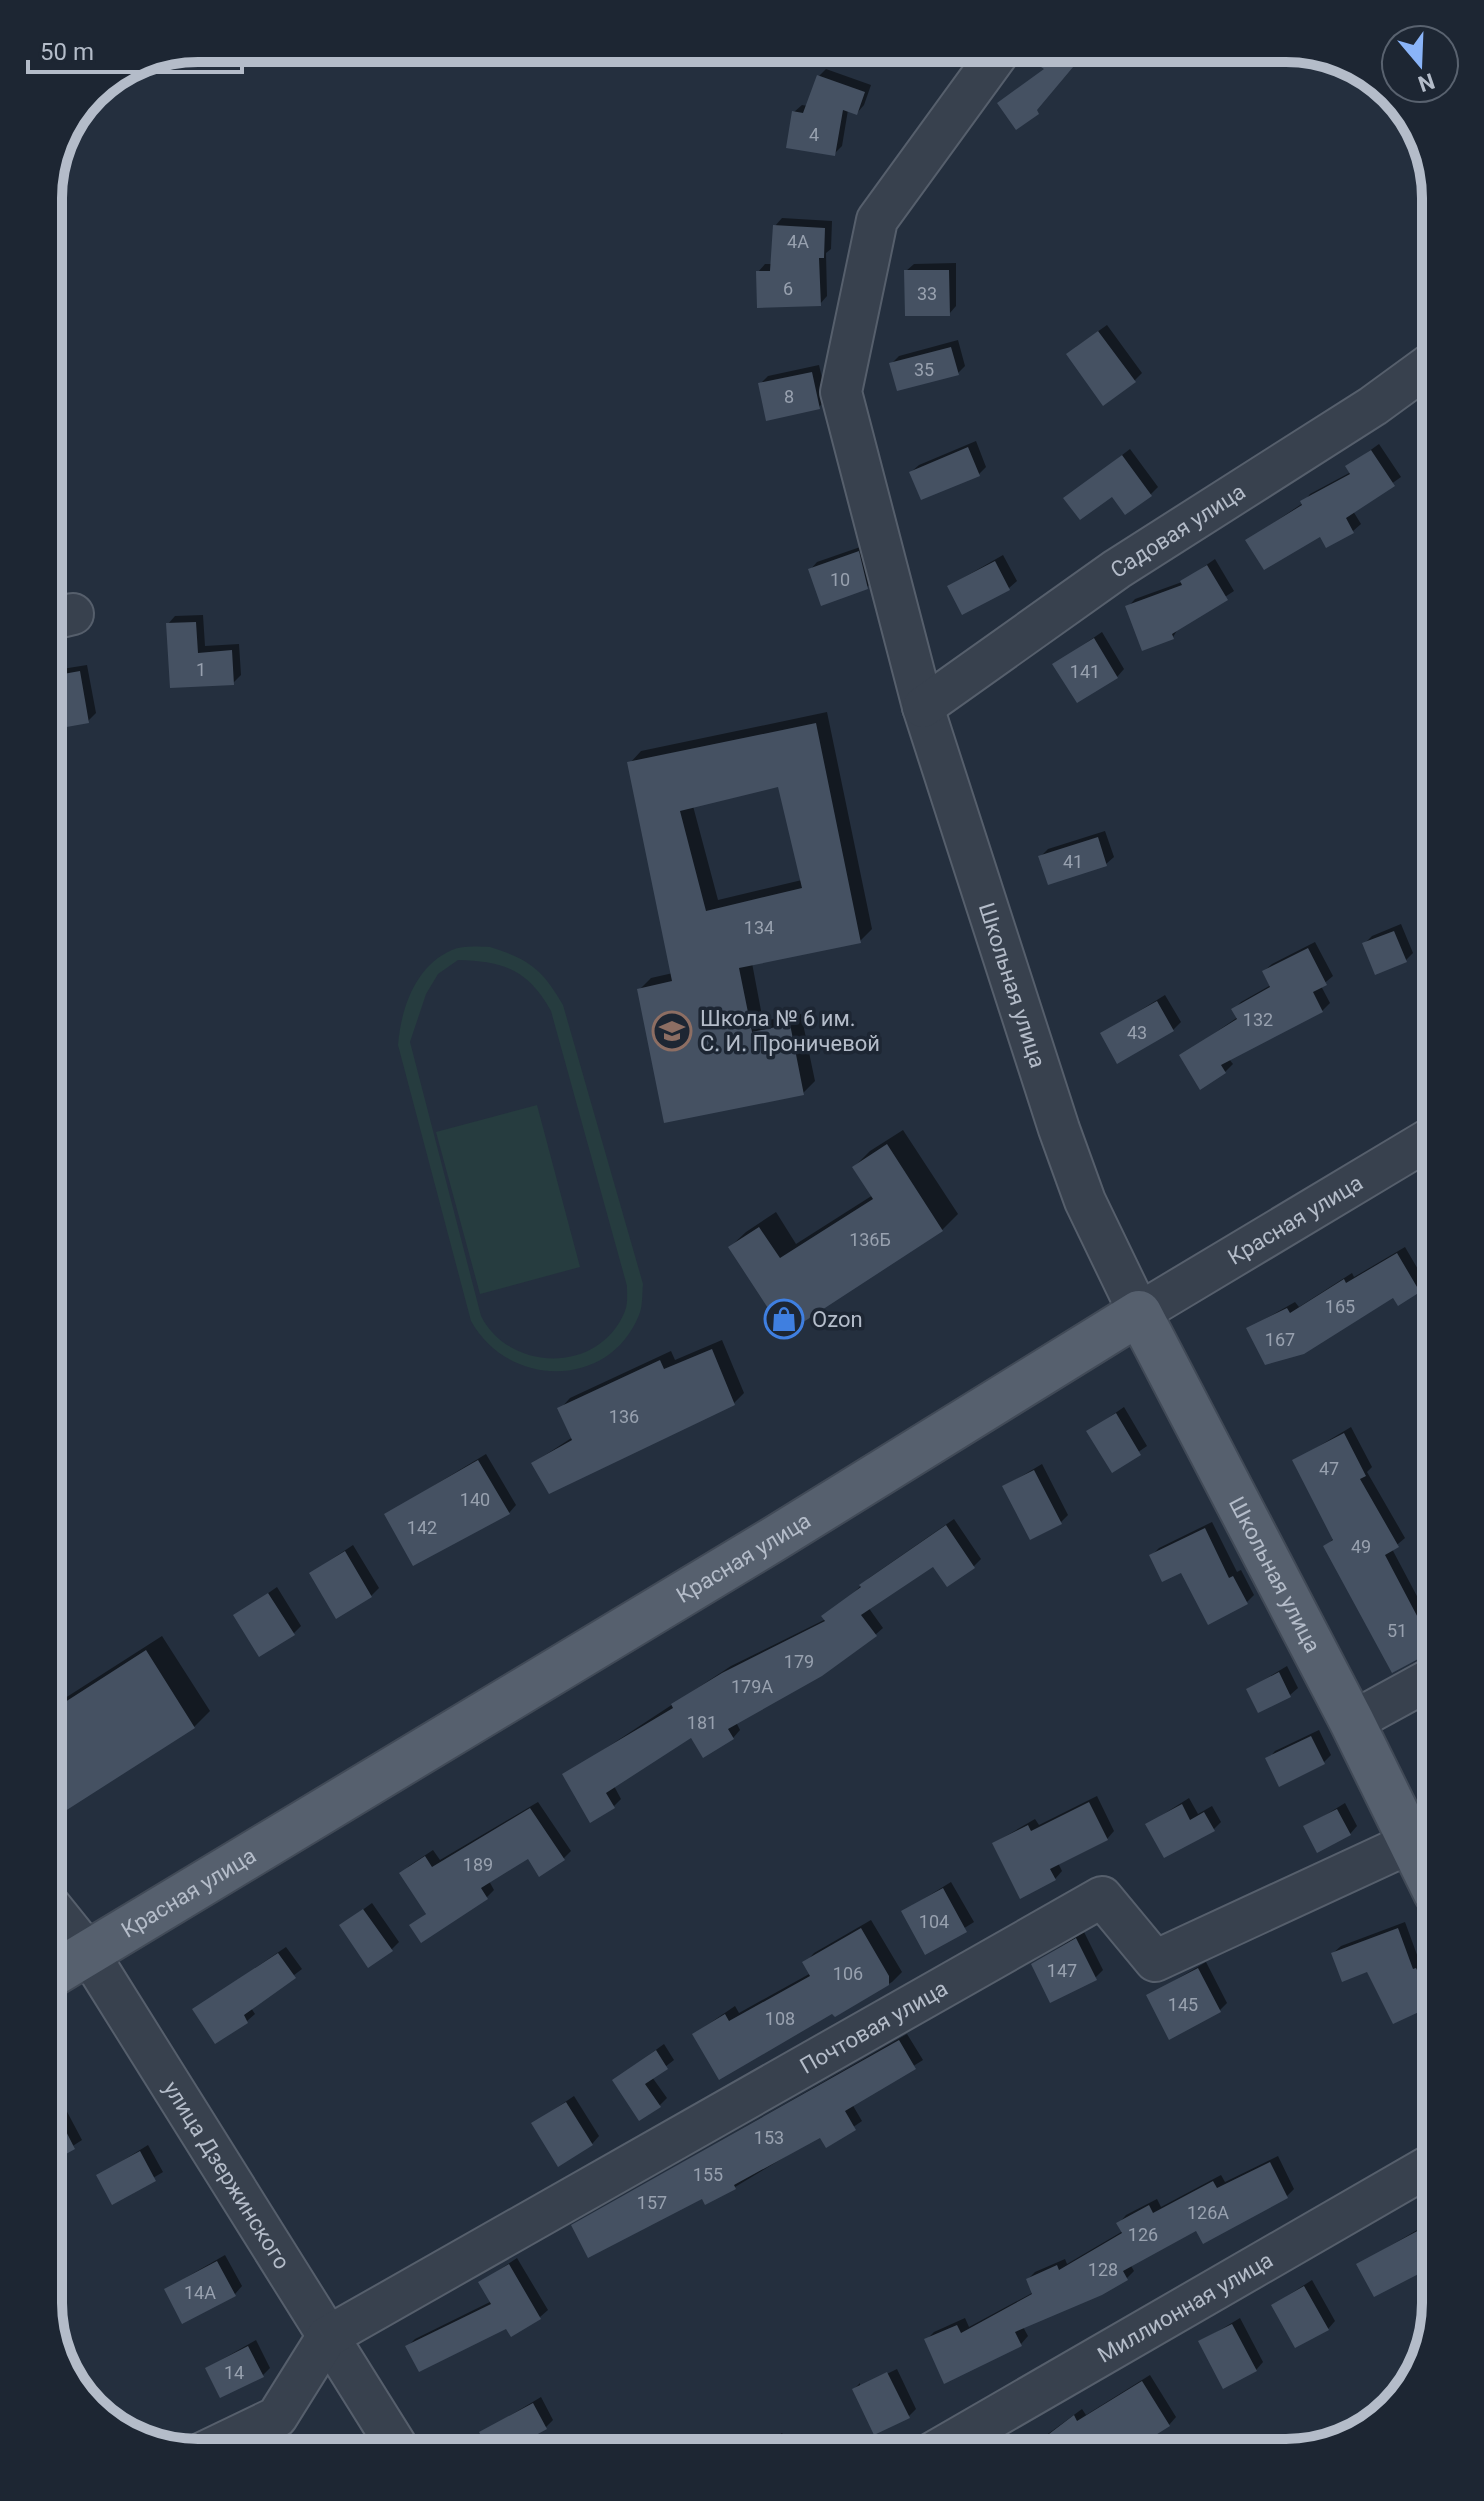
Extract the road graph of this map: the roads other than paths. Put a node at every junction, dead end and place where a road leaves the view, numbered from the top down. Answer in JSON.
{"nodes":[{"id":1,"x":992,"y":62,"type":"edge"},
{"id":2,"x":1422,"y":370,"type":"edge"},
{"id":3,"x":923,"y":707,"type":"junction"},
{"id":4,"x":1422,"y":1143,"type":"edge"},
{"id":5,"x":1139,"y":1313,"type":"junction"},
{"id":6,"x":1422,"y":1684,"type":"edge"},
{"id":7,"x":1352,"y":1722,"type":"junction"},
{"id":8,"x":1410,"y":1843,"type":"junction"},
{"id":9,"x":1422,"y":1866,"type":"edge"},
{"id":10,"x":62,"y":1920,"type":"edge"},
{"id":11,"x":89,"y":1954,"type":"junction"},
{"id":12,"x":62,"y":1969,"type":"edge"},
{"id":13,"x":1422,"y":2170,"type":"edge"},
{"id":14,"x":327,"y":2337,"type":"junction"},
{"id":15,"x":231,"y":2439,"type":"edge"},
{"id":16,"x":392,"y":2439,"type":"edge"},
{"id":17,"x":956,"y":2439,"type":"edge"}],
"edges":[{"from":1,"to":3,"type":"street","name":"Школьная улица"},
{"from":2,"to":3,"type":"street","name":"Садовая улица"},
{"from":3,"to":5,"type":"street","name":"Школьная улица"},
{"from":4,"to":5,"type":"street","name":"Красная улица"},
{"from":5,"to":7,"type":"main road","name":"Школьная улица"},
{"from":5,"to":11,"type":"main road","name":"Красная улица"},
{"from":6,"to":7,"type":"street"},
{"from":7,"to":8,"type":"main road","name":"Школьная улица"},
{"from":8,"to":9,"type":"main road","name":"Школьная улица"},
{"from":8,"to":14,"type":"street","name":"Почтовая улица"},
{"from":10,"to":11,"type":"street","name":"улица Дзержинского"},
{"from":11,"to":12,"type":"main road","name":"Красная улица"},
{"from":11,"to":14,"type":"street","name":"улица Дзержинского"},
{"from":13,"to":17,"type":"street","name":"Миллионная улица"},
{"from":14,"to":15,"type":"street"},
{"from":14,"to":16,"type":"street","name":"улица Дзержинского"}]}
